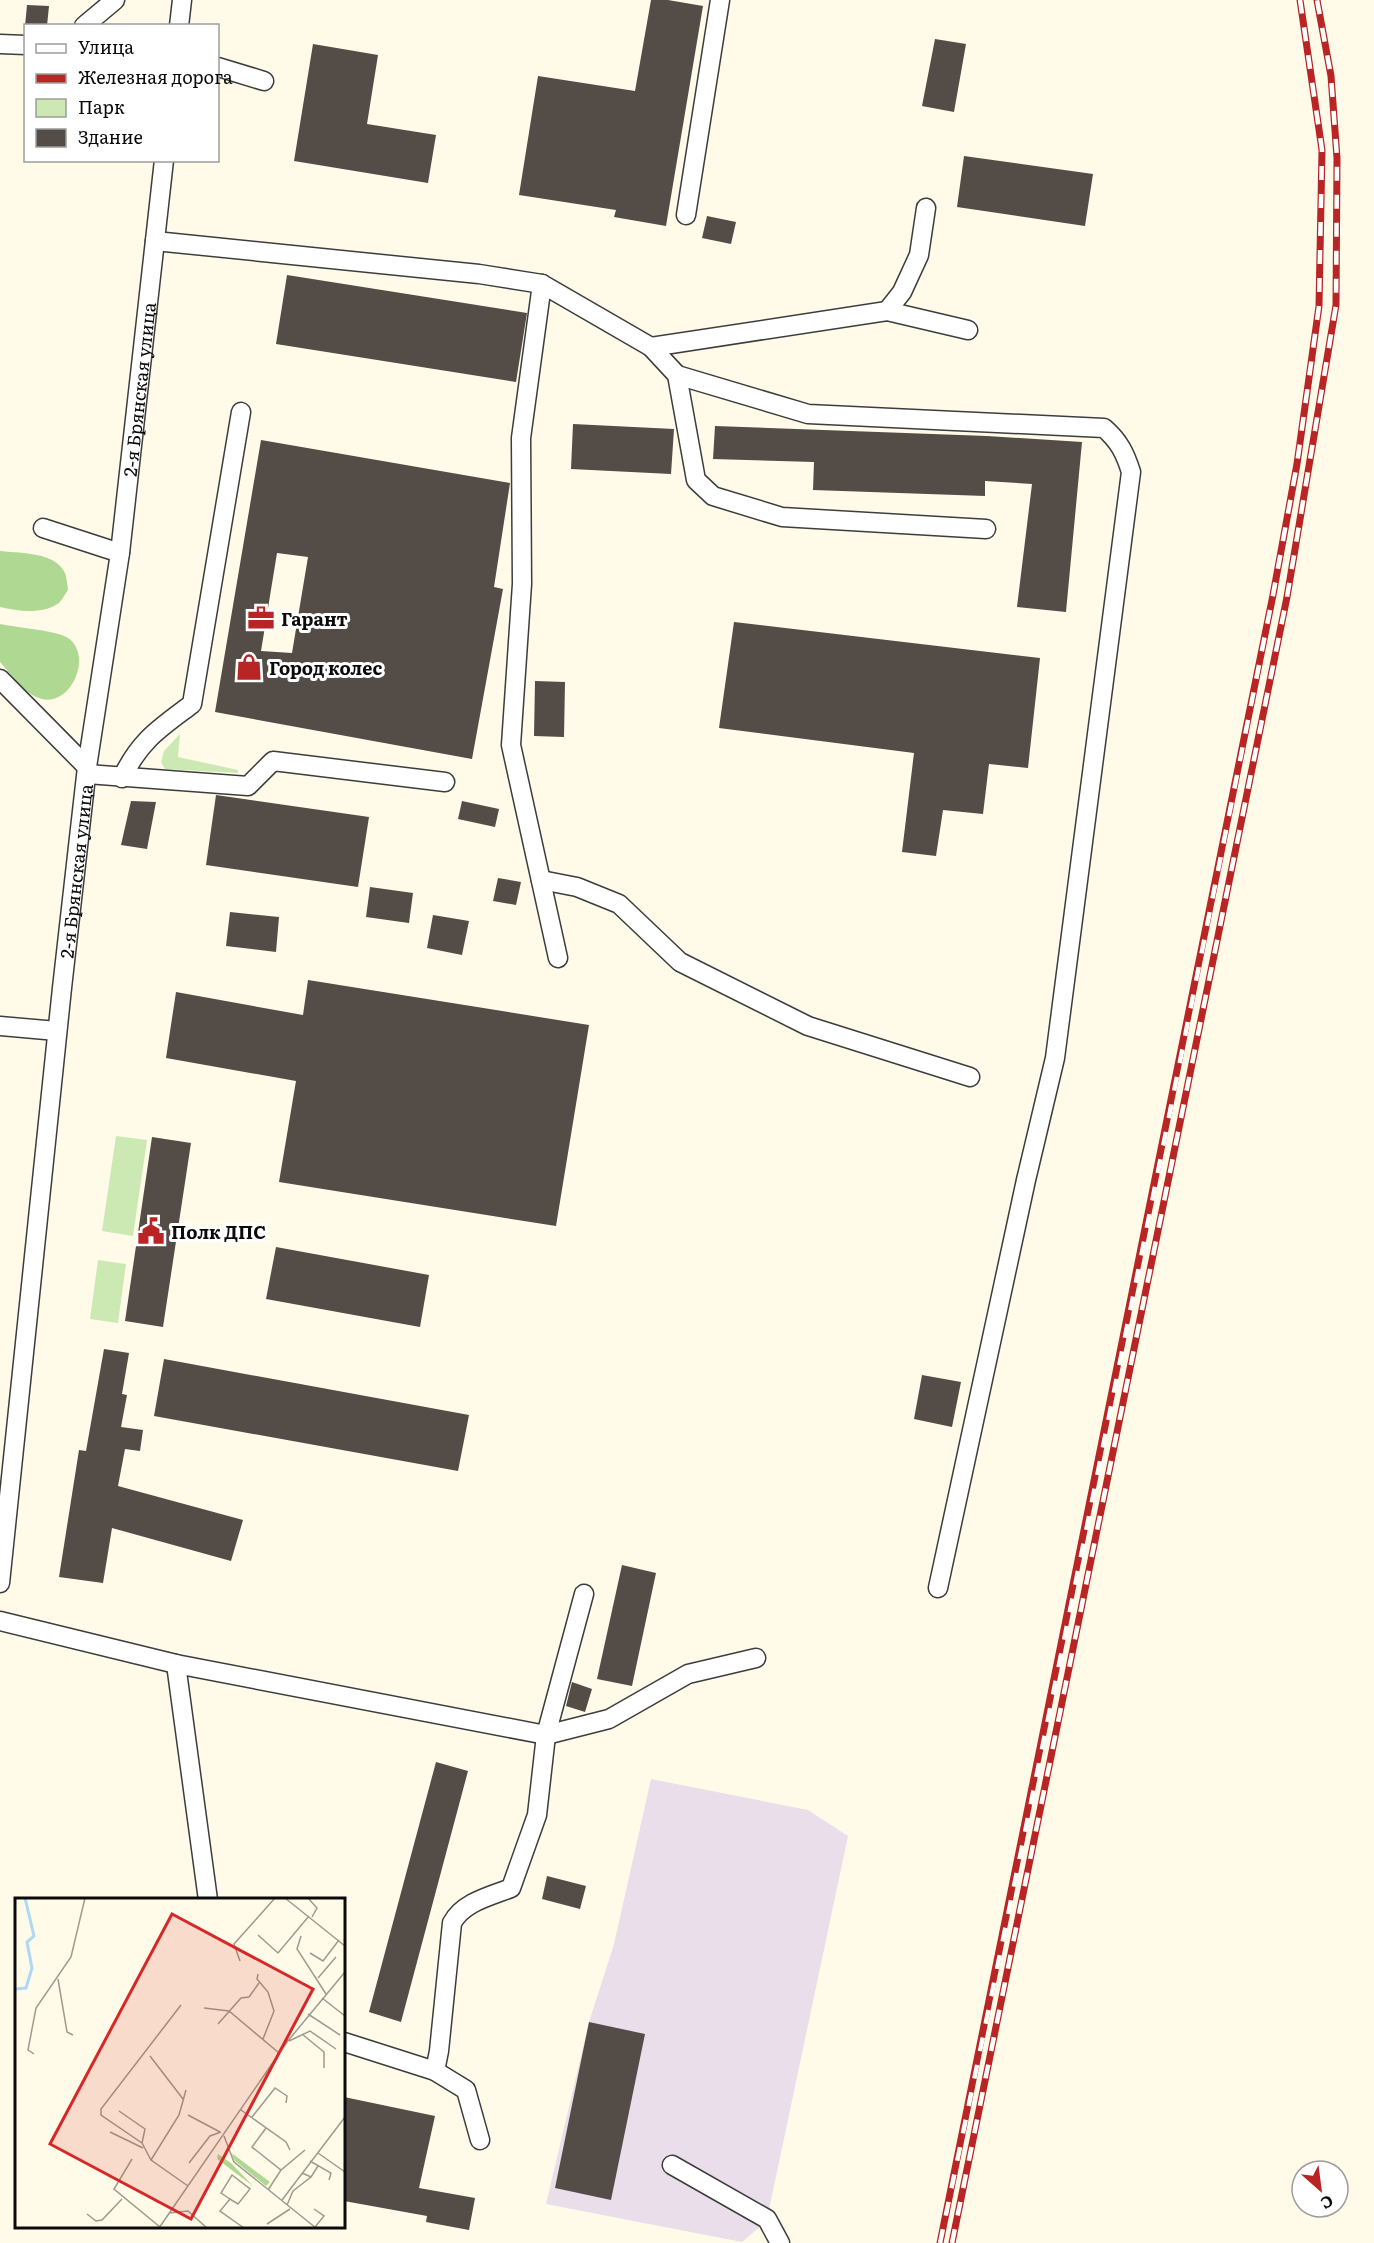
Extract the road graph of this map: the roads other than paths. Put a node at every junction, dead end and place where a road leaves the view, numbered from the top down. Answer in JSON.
{"nodes":[{"id":1,"x":115,"y":0,"type":"edge"},
{"id":2,"x":182,"y":0,"type":"edge"},
{"id":3,"x":720,"y":0,"type":"edge"},
{"id":4,"x":86,"y":24,"type":"edge"},
{"id":5,"x":179,"y":24,"type":"edge"},
{"id":6,"x":0,"y":44,"type":"edge"},
{"id":7,"x":24,"y":45,"type":"edge"},
{"id":8,"x":219,"y":68,"type":"edge"},
{"id":9,"x":264,"y":81,"type":"dead end"},
{"id":10,"x":164,"y":162,"type":"edge"},
{"id":11,"x":926,"y":208,"type":"dead end"},
{"id":12,"x":686,"y":214,"type":"dead end"},
{"id":13,"x":155,"y":241,"type":"junction"},
{"id":14,"x":542,"y":284,"type":"junction"},
{"id":15,"x":887,"y":311,"type":"junction"},
{"id":16,"x":968,"y":330,"type":"dead end"},
{"id":17,"x":651,"y":346,"type":"junction"},
{"id":18,"x":677,"y":375,"type":"junction"},
{"id":19,"x":241,"y":412,"type":"dead end"},
{"id":20,"x":43,"y":528,"type":"dead end"},
{"id":21,"x":986,"y":529,"type":"dead end"},
{"id":22,"x":120,"y":553,"type":"junction"},
{"id":23,"x":0,"y":679,"type":"edge"},
{"id":24,"x":87,"y":770,"type":"junction"},
{"id":25,"x":122,"y":778,"type":"junction"},
{"id":26,"x":445,"y":782,"type":"dead end"},
{"id":27,"x":541,"y":880,"type":"junction"},
{"id":28,"x":558,"y":958,"type":"dead end"},
{"id":29,"x":0,"y":1026,"type":"edge"},
{"id":30,"x":57,"y":1031,"type":"junction"},
{"id":31,"x":970,"y":1077,"type":"dead end"},
{"id":32,"x":0,"y":1583,"type":"edge"},
{"id":33,"x":938,"y":1588,"type":"dead end"},
{"id":34,"x":584,"y":1594,"type":"dead end"},
{"id":35,"x":0,"y":1621,"type":"edge"},
{"id":36,"x":756,"y":1658,"type":"dead end"},
{"id":37,"x":176,"y":1664,"type":"junction"},
{"id":38,"x":546,"y":1735,"type":"junction"},
{"id":39,"x":208,"y":1898,"type":"edge"},
{"id":40,"x":345,"y":2042,"type":"edge"},
{"id":41,"x":435,"y":2071,"type":"junction"},
{"id":42,"x":480,"y":2140,"type":"dead end"},
{"id":43,"x":672,"y":2165,"type":"dead end"},
{"id":44,"x":780,"y":2243,"type":"edge"}],
"edges":[{"from":1,"to":4,"type":"street"},
{"from":2,"to":5,"type":"street"},
{"from":3,"to":12,"type":"street"},
{"from":6,"to":7,"type":"street"},
{"from":8,"to":9,"type":"street"},
{"from":10,"to":13,"type":"street","name":"2-я Брянская улица"},
{"from":11,"to":15,"type":"street"},
{"from":13,"to":14,"type":"street"},
{"from":13,"to":22,"type":"street","name":"2-я Брянская улица"},
{"from":14,"to":17,"type":"street"},
{"from":14,"to":27,"type":"street"},
{"from":15,"to":16,"type":"street"},
{"from":15,"to":17,"type":"street"},
{"from":17,"to":18,"type":"street"},
{"from":18,"to":21,"type":"street"},
{"from":18,"to":33,"type":"street"},
{"from":19,"to":25,"type":"street"},
{"from":20,"to":22,"type":"street"},
{"from":22,"to":24,"type":"street","name":"2-я Брянская улица"},
{"from":23,"to":24,"type":"street"},
{"from":24,"to":25,"type":"street"},
{"from":24,"to":30,"type":"street","name":"2-я Брянская улица"},
{"from":25,"to":26,"type":"street"},
{"from":27,"to":28,"type":"street"},
{"from":27,"to":31,"type":"street"},
{"from":29,"to":30,"type":"street"},
{"from":30,"to":32,"type":"street","name":"2-я Брянская улица"},
{"from":34,"to":38,"type":"street"},
{"from":35,"to":37,"type":"street"},
{"from":36,"to":38,"type":"street"},
{"from":37,"to":38,"type":"street"},
{"from":37,"to":39,"type":"street"},
{"from":38,"to":41,"type":"street"},
{"from":40,"to":41,"type":"street"},
{"from":41,"to":42,"type":"street"},
{"from":43,"to":44,"type":"street"}]}
